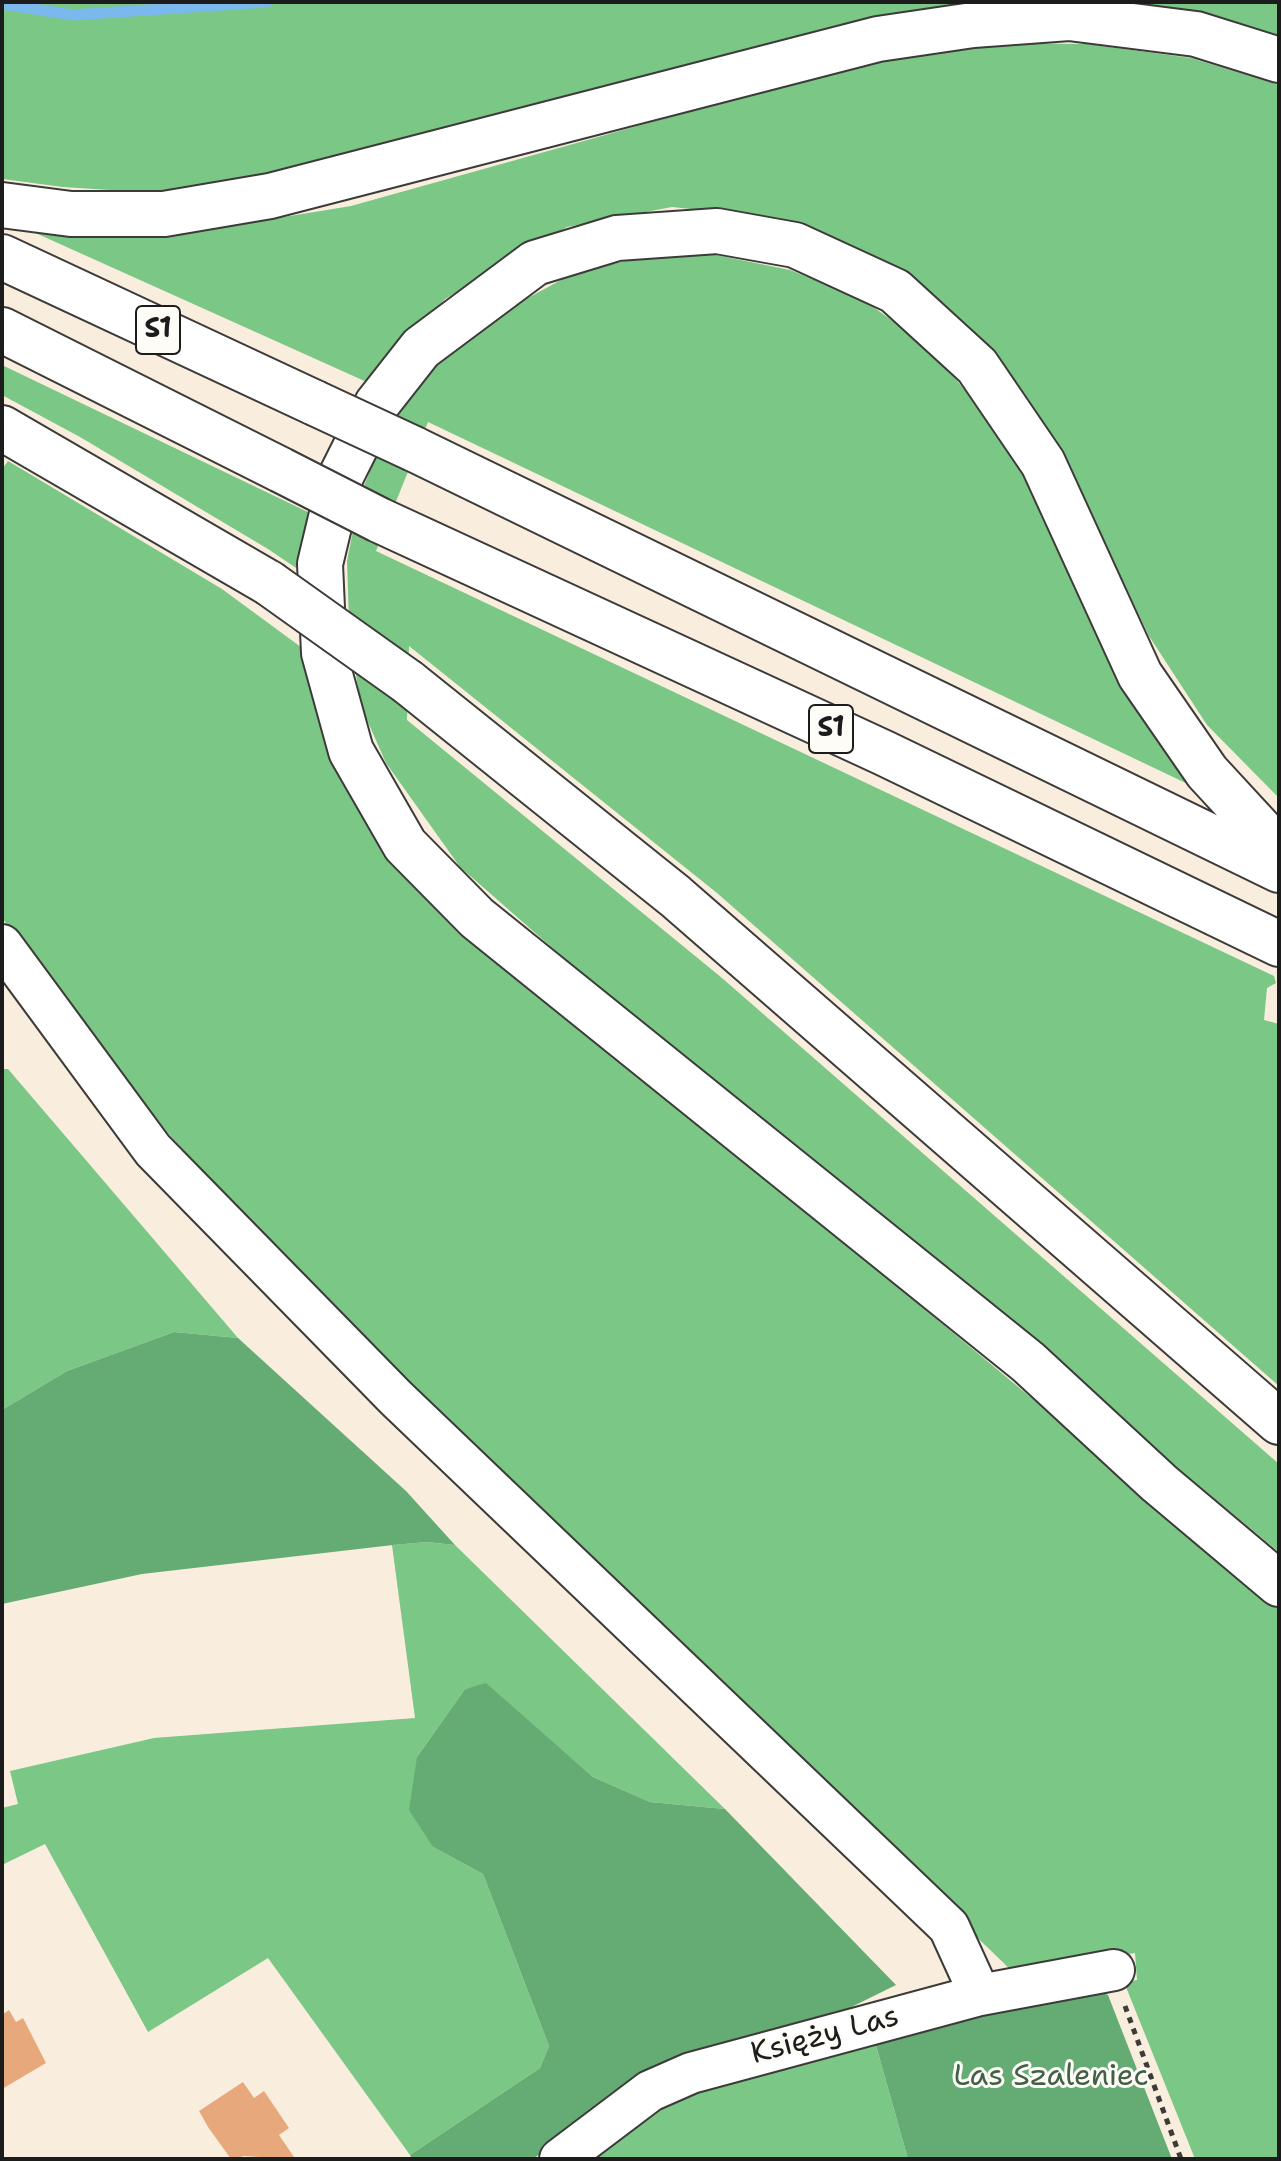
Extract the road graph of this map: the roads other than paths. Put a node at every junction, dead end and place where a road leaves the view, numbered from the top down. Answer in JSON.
{"nodes":[{"id":1,"x":1279,"y":60,"type":"edge"},
{"id":2,"x":2,"y":205,"type":"edge"},
{"id":3,"x":2,"y":257,"type":"edge"},
{"id":4,"x":2,"y":330,"type":"edge"},
{"id":5,"x":2,"y":428,"type":"edge"},
{"id":6,"x":1279,"y":850,"type":"edge"},
{"id":7,"x":1279,"y":870,"type":"edge"},
{"id":8,"x":1279,"y":944,"type":"edge"},
{"id":9,"x":2,"y":945,"type":"edge"},
{"id":10,"x":1279,"y":1422,"type":"edge"},
{"id":11,"x":1279,"y":1584,"type":"edge"},
{"id":12,"x":1114,"y":1970,"type":"road end"},
{"id":13,"x":980,"y":1995,"type":"junction"},
{"id":14,"x":560,"y":2159,"type":"edge"}],
"edges":[{"from":1,"to":2,"type":"highway"},
{"from":3,"to":7,"type":"highway","number":"S1","bridge":true},
{"from":4,"to":8,"type":"highway","number":"S1","bridge":true},
{"from":5,"to":10,"type":"highway","bridge":true},
{"from":6,"to":11,"type":"highway"},
{"from":9,"to":13,"type":"street"},
{"from":12,"to":13,"type":"street","name":"Księży Las"},
{"from":13,"to":14,"type":"street","name":"Księży Las"}]}
